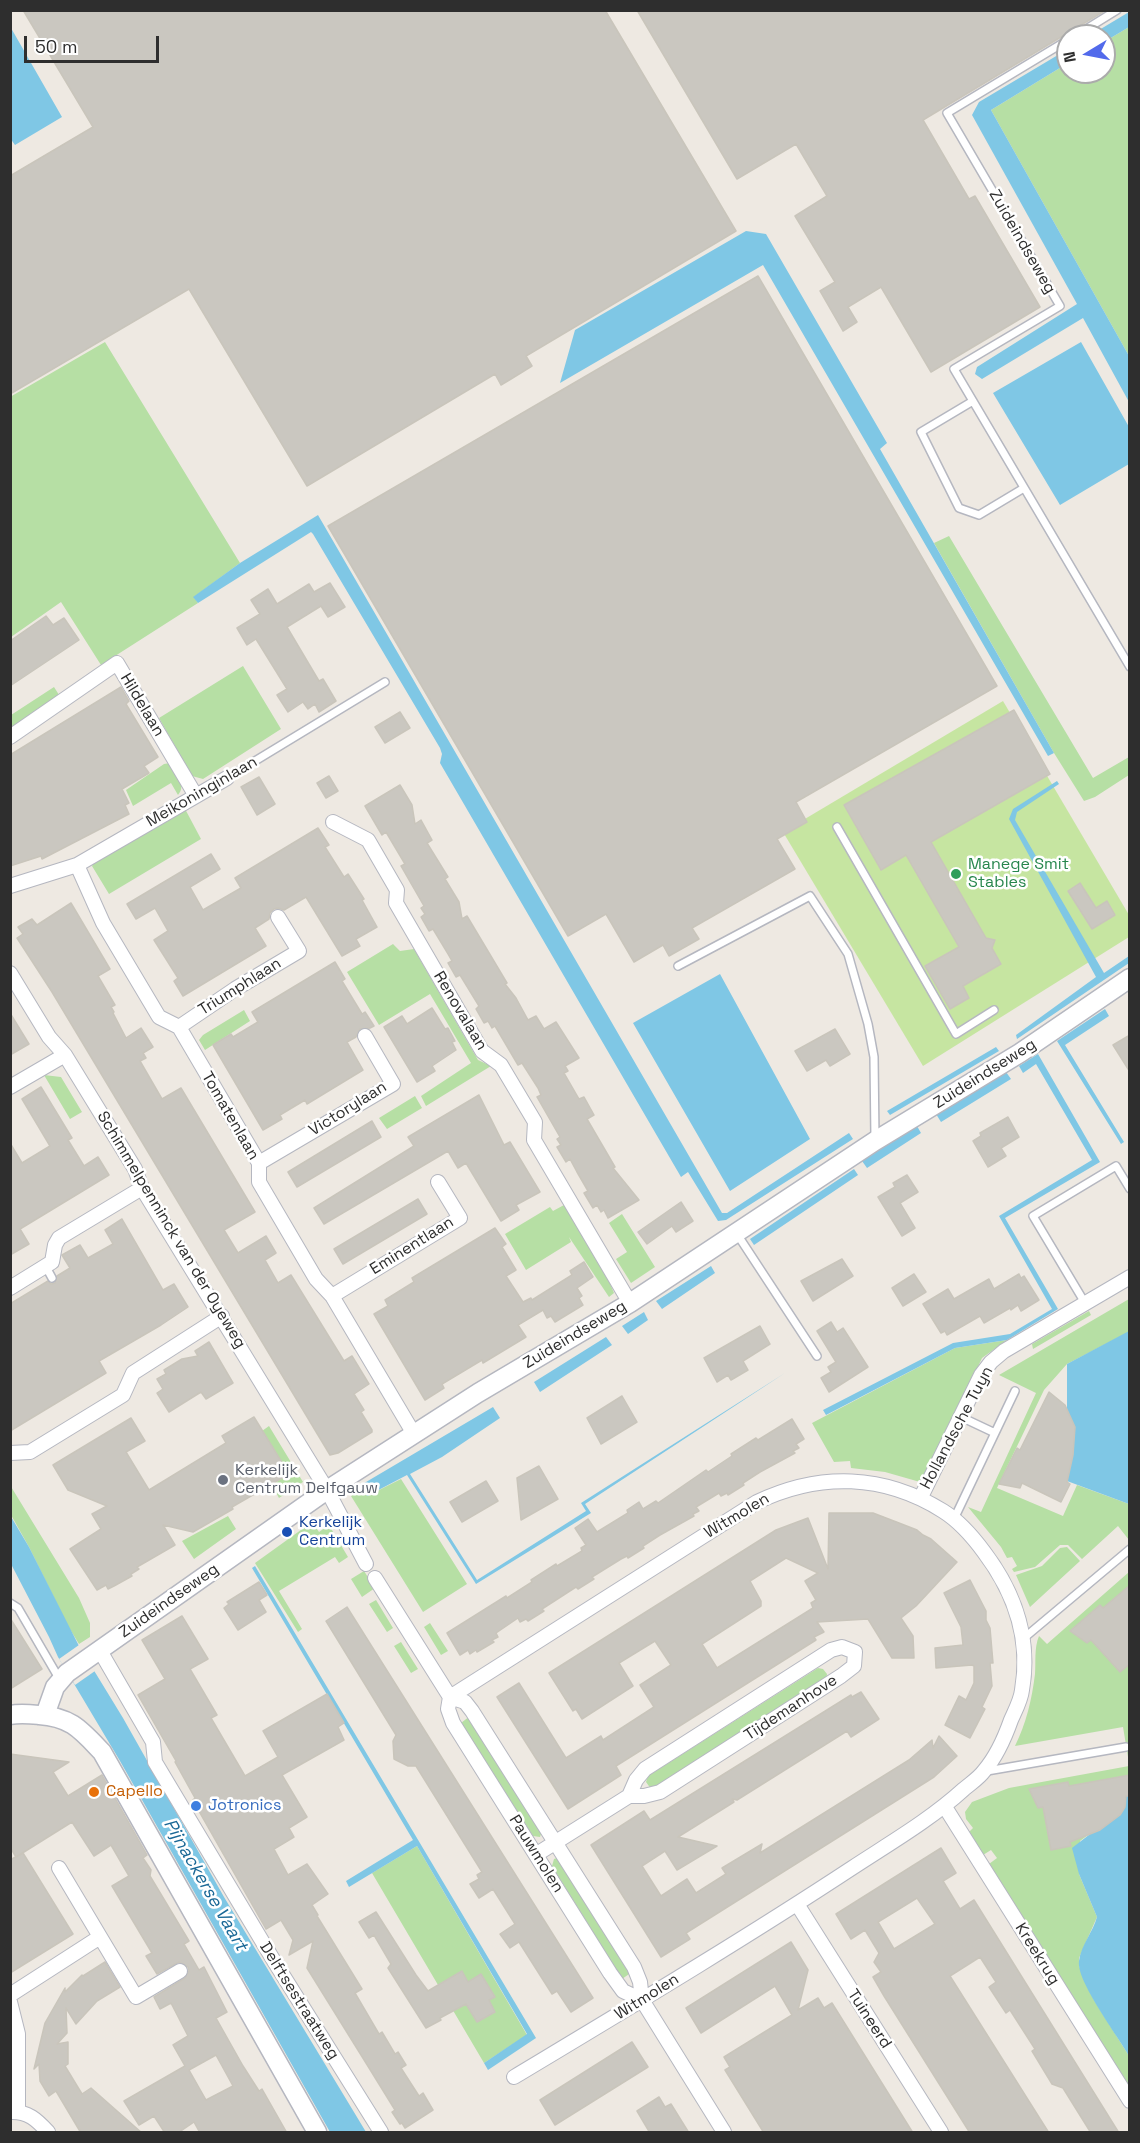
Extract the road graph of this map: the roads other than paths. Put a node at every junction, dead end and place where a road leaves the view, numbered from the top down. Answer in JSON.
{"nodes":[{"id":1,"x":1117,"y":10,"type":"edge"},
{"id":2,"x":1094,"y":24,"type":"edge"},
{"id":3,"x":1056,"y":47,"type":"edge"},
{"id":4,"x":973,"y":401,"type":"junction"},
{"id":5,"x":1024,"y":488,"type":"junction"},
{"id":6,"x":1130,"y":667,"type":"edge"},
{"id":7,"x":385,"y":682,"type":"dead end"},
{"id":8,"x":10,"y":737,"type":"edge"},
{"id":9,"x":226,"y":778,"type":"joint"},
{"id":10,"x":196,"y":796,"type":"junction"},
{"id":11,"x":333,"y":822,"type":"dead end"},
{"id":12,"x":837,"y":827,"type":"dead end"},
{"id":13,"x":77,"y":865,"type":"junction"},
{"id":14,"x":10,"y":886,"type":"edge"},
{"id":15,"x":278,"y":917,"type":"dead end"},
{"id":16,"x":678,"y":966,"type":"dead end"},
{"id":17,"x":10,"y":973,"type":"edge"},
{"id":18,"x":1130,"y":978,"type":"edge"},
{"id":19,"x":994,"y":1010,"type":"dead end"},
{"id":20,"x":178,"y":1027,"type":"junction"},
{"id":21,"x":365,"y":1036,"type":"dead end"},
{"id":22,"x":65,"y":1055,"type":"junction"},
{"id":23,"x":10,"y":1087,"type":"edge"},
{"id":24,"x":875,"y":1141,"type":"junction"},
{"id":25,"x":259,"y":1163,"type":"junction"},
{"id":26,"x":438,"y":1182,"type":"dead end"},
{"id":27,"x":142,"y":1188,"type":"junction"},
{"id":28,"x":1130,"y":1189,"type":"edge"},
{"id":29,"x":735,"y":1232,"type":"junction"},
{"id":30,"x":1130,"y":1277,"type":"edge"},
{"id":31,"x":10,"y":1288,"type":"edge"},
{"id":32,"x":332,"y":1296,"type":"junction"},
{"id":33,"x":630,"y":1303,"type":"junction"},
{"id":34,"x":1085,"y":1303,"type":"junction"},
{"id":35,"x":222,"y":1316,"type":"junction"},
{"id":36,"x":817,"y":1356,"type":"dead end"},
{"id":37,"x":1015,"y":1390,"type":"dead end"},
{"id":38,"x":960,"y":1417,"type":"junction"},
{"id":39,"x":995,"y":1433,"type":"junction"},
{"id":40,"x":414,"y":1434,"type":"junction"},
{"id":41,"x":11,"y":1454,"type":"edge"},
{"id":42,"x":327,"y":1490,"type":"junction"},
{"id":43,"x":921,"y":1497,"type":"junction"},
{"id":44,"x":954,"y":1519,"type":"junction"},
{"id":45,"x":1130,"y":1549,"type":"edge"},
{"id":46,"x":366,"y":1564,"type":"dead end"},
{"id":47,"x":375,"y":1578,"type":"dead end"},
{"id":48,"x":10,"y":1604,"type":"edge"},
{"id":49,"x":1023,"y":1639,"type":"junction"},
{"id":50,"x":93,"y":1654,"type":"junction"},
{"id":51,"x":64,"y":1676,"type":"junction"},
{"id":52,"x":450,"y":1696,"type":"junction"},
{"id":53,"x":10,"y":1715,"type":"edge"},
{"id":54,"x":45,"y":1715,"type":"junction"},
{"id":55,"x":1126,"y":1747,"type":"dead end"},
{"id":56,"x":985,"y":1771,"type":"junction"},
{"id":57,"x":629,"y":1796,"type":"junction"},
{"id":58,"x":945,"y":1807,"type":"junction"},
{"id":59,"x":557,"y":1842,"type":"junction"},
{"id":60,"x":537,"y":1854,"type":"junction"},
{"id":61,"x":60,"y":1868,"type":"dead end"},
{"id":62,"x":797,"y":1904,"type":"junction"},
{"id":63,"x":100,"y":1937,"type":"junction"},
{"id":64,"x":180,"y":1971,"type":"dead end"},
{"id":65,"x":10,"y":1995,"type":"edge"},
{"id":66,"x":642,"y":2000,"type":"junction"},
{"id":67,"x":10,"y":2002,"type":"edge"},
{"id":68,"x":514,"y":2077,"type":"dead end"},
{"id":69,"x":1130,"y":2101,"type":"edge"},
{"id":70,"x":14,"y":2112,"type":"edge"},
{"id":71,"x":48,"y":2133,"type":"edge"},
{"id":72,"x":317,"y":2133,"type":"edge"},
{"id":73,"x":381,"y":2133,"type":"edge"},
{"id":74,"x":724,"y":2133,"type":"edge"},
{"id":75,"x":941,"y":2133,"type":"edge"}],
"edges":[{"from":1,"to":2,"type":"lane"},
{"from":3,"to":4,"type":"lane","name":"Zuideindseweg"},
{"from":4,"to":5,"type":"lane","name":"Zuideindseweg"},
{"from":4,"to":5,"type":"lane"},
{"from":5,"to":6,"type":"lane","name":"Zuideindseweg"},
{"from":7,"to":9,"type":"lane","name":"Meikoninginlaan"},
{"from":8,"to":10,"type":"street","name":"Hildelaan"},
{"from":9,"to":10,"type":"street","name":"Meikoninginlaan"},
{"from":10,"to":13,"type":"street","name":"Meikoninginlaan"},
{"from":11,"to":33,"type":"street","name":"Renovalaan"},
{"from":12,"to":19,"type":"lane"},
{"from":13,"to":14,"type":"street","name":"Meikoninginlaan"},
{"from":13,"to":20,"type":"street","name":"Tomatenlaan"},
{"from":15,"to":20,"type":"street","name":"Triumphlaan"},
{"from":16,"to":24,"type":"lane"},
{"from":17,"to":22,"type":"street","name":"Schimmelpenninck van der Oyeweg"},
{"from":18,"to":24,"type":"street","name":"Zuideindseweg"},
{"from":20,"to":25,"type":"street","name":"Tomatenlaan"},
{"from":21,"to":25,"type":"street","name":"Victorylaan"},
{"from":22,"to":23,"type":"street"},
{"from":22,"to":27,"type":"street","name":"Schimmelpenninck van der Oyeweg"},
{"from":24,"to":29,"type":"street","name":"Zuideindseweg"},
{"from":25,"to":32,"type":"street","name":"Tomatenlaan"},
{"from":26,"to":32,"type":"street","name":"Eminentlaan"},
{"from":27,"to":31,"type":"street"},
{"from":27,"to":35,"type":"street","name":"Schimmelpenninck van der Oyeweg"},
{"from":28,"to":34,"type":"lane"},
{"from":29,"to":33,"type":"street","name":"Zuideindseweg"},
{"from":29,"to":36,"type":"lane"},
{"from":30,"to":34,"type":"street","name":"Hollandsche Tuyn"},
{"from":32,"to":40,"type":"street","name":"Tomatenlaan"},
{"from":33,"to":40,"type":"street","name":"Zuideindseweg"},
{"from":34,"to":38,"type":"street","name":"Hollandsche Tuyn"},
{"from":35,"to":41,"type":"street"},
{"from":35,"to":42,"type":"street","name":"Schimmelpenninck van der Oyeweg"},
{"from":37,"to":39,"type":"lane"},
{"from":38,"to":39,"type":"lane"},
{"from":38,"to":43,"type":"street","name":"Hollandsche Tuyn"},
{"from":39,"to":44,"type":"lane"},
{"from":40,"to":42,"type":"street","name":"Zuideindseweg"},
{"from":42,"to":46,"type":"street"},
{"from":42,"to":50,"type":"street","name":"Zuideindseweg"},
{"from":43,"to":44,"type":"street","name":"Witmolen"},
{"from":43,"to":52,"type":"street","name":"Witmolen"},
{"from":44,"to":49,"type":"street","name":"Witmolen"},
{"from":45,"to":49,"type":"lane"},
{"from":47,"to":52,"type":"street","name":"Pauwmolen"},
{"from":48,"to":51,"type":"lane"},
{"from":49,"to":56,"type":"street","name":"Witmolen"},
{"from":50,"to":51,"type":"street","name":"Zuideindseweg"},
{"from":50,"to":73,"type":"street","name":"Delftsestraatweg"},
{"from":51,"to":54,"type":"street"},
{"from":52,"to":59,"type":"street","name":"Pauwmolen"},
{"from":52,"to":60,"type":"street","name":"Pauwmolen"},
{"from":53,"to":54,"type":"street"},
{"from":54,"to":72,"type":"street"},
{"from":55,"to":56,"type":"lane"},
{"from":56,"to":58,"type":"street","name":"Witmolen"},
{"from":57,"to":57,"type":"street","name":"Tijdemanhove"},
{"from":57,"to":59,"type":"street","name":"Tijdemanhove"},
{"from":58,"to":62,"type":"street","name":"Witmolen"},
{"from":58,"to":69,"type":"street","name":"Kreekrug"},
{"from":59,"to":60,"type":"street","name":"Tijdemanhove"},
{"from":59,"to":66,"type":"street","name":"Pauwmolen"},
{"from":60,"to":66,"type":"street","name":"Pauwmolen"},
{"from":61,"to":63,"type":"street"},
{"from":62,"to":66,"type":"street","name":"Witmolen"},
{"from":62,"to":75,"type":"street","name":"Tuineerd"},
{"from":63,"to":64,"type":"street"},
{"from":63,"to":65,"type":"street"},
{"from":66,"to":68,"type":"street","name":"Witmolen"},
{"from":66,"to":74,"type":"street","name":"Pauwmolen"},
{"from":67,"to":70,"type":"street"},
{"from":70,"to":71,"type":"street"}]}
